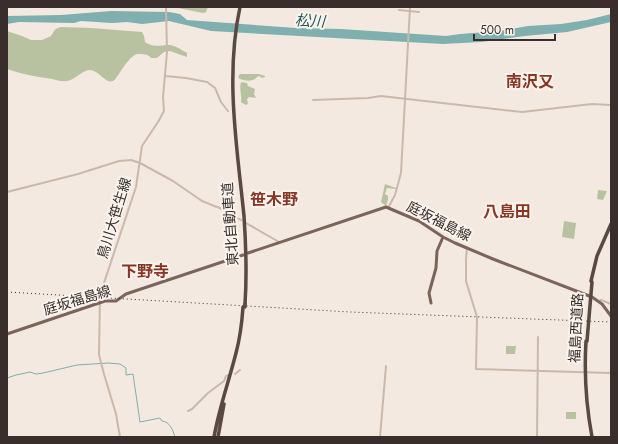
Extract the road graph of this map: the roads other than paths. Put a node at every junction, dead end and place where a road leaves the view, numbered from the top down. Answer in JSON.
{"nodes":[{"id":1,"x":410,"y":7,"type":"edge"},
{"id":2,"x":166,"y":8,"type":"edge"},
{"id":3,"x":238,"y":9,"type":"edge"},
{"id":4,"x":399,"y":10,"type":"dead end"},
{"id":5,"x":410,"y":11,"type":"junction"},
{"id":6,"x":419,"y":12,"type":"dead end"},
{"id":7,"x":165,"y":76,"type":"junction"},
{"id":8,"x":405,"y":99,"type":"junction"},
{"id":9,"x":313,"y":100,"type":"dead end"},
{"id":10,"x":611,"y":105,"type":"edge"},
{"id":11,"x":228,"y":110,"type":"dead end"},
{"id":12,"x":140,"y":163,"type":"junction"},
{"id":13,"x":7,"y":192,"type":"edge"},
{"id":14,"x":388,"y":208,"type":"junction"},
{"id":15,"x":241,"y":220,"type":"dead end"},
{"id":16,"x":246,"y":224,"type":"dead end"},
{"id":17,"x":611,"y":224,"type":"edge"},
{"id":18,"x":611,"y":228,"type":"edge"},
{"id":19,"x":443,"y":237,"type":"junction"},
{"id":20,"x":280,"y":242,"type":"junction"},
{"id":21,"x":467,"y":248,"type":"junction"},
{"id":22,"x":248,"y":253,"type":"dead end"},
{"id":23,"x":243,"y":255,"type":"dead end"},
{"id":24,"x":591,"y":282,"type":"junction"},
{"id":25,"x":599,"y":302,"type":"junction"},
{"id":26,"x":99,"y":303,"type":"junction"},
{"id":27,"x":431,"y":303,"type":"dead end"},
{"id":28,"x":611,"y":304,"type":"edge"},
{"id":29,"x":611,"y":316,"type":"edge"},
{"id":30,"x":7,"y":334,"type":"edge"},
{"id":31,"x":538,"y":337,"type":"dead end"},
{"id":32,"x":386,"y":366,"type":"dead end"},
{"id":33,"x":240,"y":370,"type":"dead end"},
{"id":34,"x":538,"y":371,"type":"junction"},
{"id":35,"x":586,"y":372,"type":"junction"},
{"id":36,"x":611,"y":373,"type":"edge"},
{"id":37,"x":235,"y":374,"type":"dead end"},
{"id":38,"x":228,"y":375,"type":"dead end"},
{"id":39,"x":223,"y":404,"type":"junction"},
{"id":40,"x":188,"y":412,"type":"dead end"},
{"id":41,"x":120,"y":437,"type":"edge"},
{"id":42,"x":215,"y":437,"type":"edge"},
{"id":43,"x":380,"y":437,"type":"edge"},
{"id":44,"x":537,"y":437,"type":"edge"},
{"id":45,"x":592,"y":437,"type":"edge"}],
"edges":[{"from":1,"to":5,"type":"street"},
{"from":2,"to":7,"type":"street","name":"鳥川大笹生線"},
{"from":3,"to":39,"type":"highway","name":"東北自動車道"},
{"from":4,"to":5,"type":"street"},
{"from":5,"to":6,"type":"street"},
{"from":5,"to":8,"type":"street"},
{"from":7,"to":11,"type":"street"},
{"from":7,"to":12,"type":"street","name":"鳥川大笹生線"},
{"from":8,"to":9,"type":"street"},
{"from":8,"to":10,"type":"street"},
{"from":8,"to":14,"type":"street"},
{"from":12,"to":13,"type":"street"},
{"from":12,"to":15,"type":"street"},
{"from":12,"to":26,"type":"street","name":"鳥川大笹生線"},
{"from":14,"to":19,"type":"main road","name":"庭坂福島線"},
{"from":14,"to":20,"type":"main road","name":"庭坂福島線"},
{"from":16,"to":20,"type":"street"},
{"from":17,"to":24,"type":"highway","name":"福島西道路"},
{"from":18,"to":24,"type":"highway","name":"福島西道路"},
{"from":19,"to":21,"type":"main road","name":"庭坂福島線"},
{"from":19,"to":27,"type":"main road"},
{"from":20,"to":22,"type":"main road","name":"庭坂福島線"},
{"from":21,"to":25,"type":"main road","name":"庭坂福島線"},
{"from":21,"to":34,"type":"street"},
{"from":23,"to":26,"type":"main road","name":"庭坂福島線"},
{"from":24,"to":35,"type":"highway","name":"福島西道路","bridge":true},
{"from":25,"to":28,"type":"street"},
{"from":25,"to":29,"type":"main road","name":"庭坂福島線"},
{"from":26,"to":30,"type":"main road","name":"庭坂福島線"},
{"from":26,"to":41,"type":"street","name":"鳥川大笹生線"},
{"from":31,"to":34,"type":"street"},
{"from":32,"to":43,"type":"street"},
{"from":33,"to":37,"type":"street"},
{"from":34,"to":35,"type":"street"},
{"from":34,"to":44,"type":"street"},
{"from":35,"to":36,"type":"street"},
{"from":35,"to":45,"type":"highway","name":"福島西道路"},
{"from":38,"to":40,"type":"street"},
{"from":39,"to":42,"type":"highway"},
{"from":39,"to":42,"type":"highway"}]}
